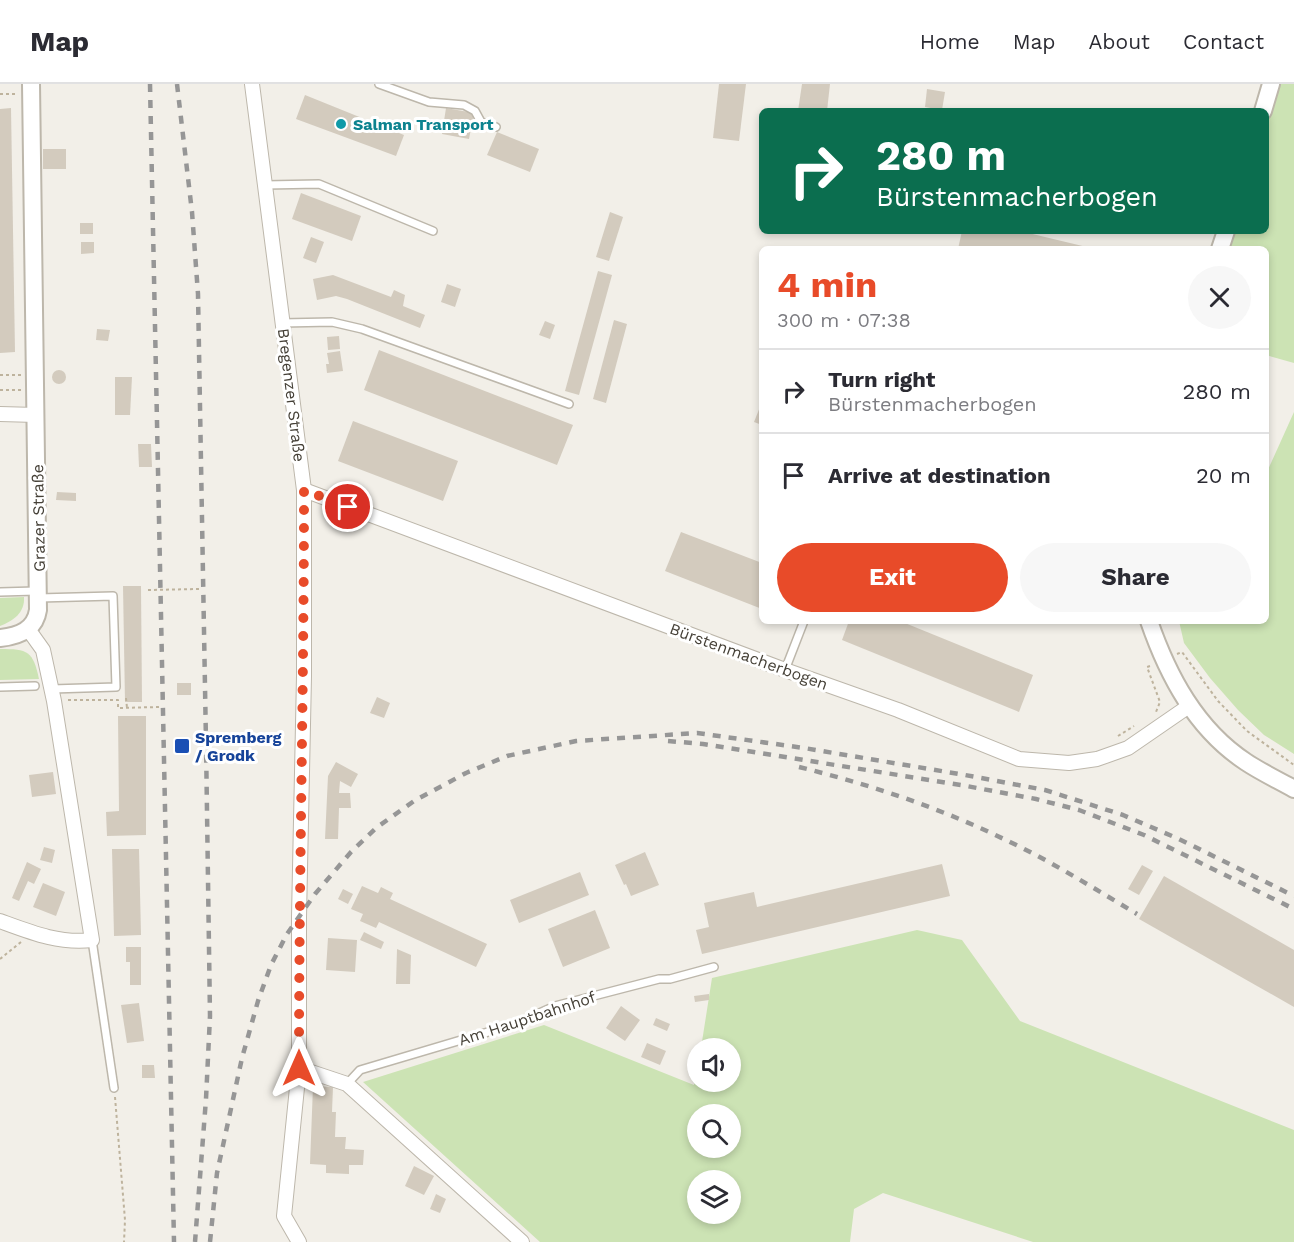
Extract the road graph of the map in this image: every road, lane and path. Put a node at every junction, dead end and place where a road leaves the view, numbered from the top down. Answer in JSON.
{"nodes":[{"id":1,"x":252,"y":84,"type":"edge"},
{"id":2,"x":379,"y":84,"type":"edge"},
{"id":3,"x":1271,"y":84,"type":"edge"},
{"id":4,"x":25,"y":89,"type":"edge"},
{"id":5,"x":0,"y":94,"type":"edge"},
{"id":6,"x":1264,"y":108,"type":"edge"},
{"id":7,"x":496,"y":127,"type":"dead end"},
{"id":8,"x":265,"y":185,"type":"junction"},
{"id":9,"x":433,"y":231,"type":"dead end"},
{"id":10,"x":282,"y":323,"type":"junction"},
{"id":11,"x":0,"y":375,"type":"edge"},
{"id":12,"x":23,"y":375,"type":"dead end"},
{"id":13,"x":0,"y":390,"type":"edge"},
{"id":14,"x":22,"y":390,"type":"dead end"},
{"id":15,"x":569,"y":404,"type":"dead end"},
{"id":16,"x":0,"y":414,"type":"edge"},
{"id":17,"x":36,"y":415,"type":"junction"},
{"id":18,"x":304,"y":490,"type":"junction"},
{"id":19,"x":199,"y":589,"type":"dead end"},
{"id":20,"x":148,"y":590,"type":"dead end"},
{"id":21,"x":0,"y":592,"type":"edge"},
{"id":22,"x":34,"y":594,"type":"junction"},
{"id":23,"x":803,"y":624,"type":"edge"},
{"id":24,"x":1150,"y":624,"type":"edge"},
{"id":25,"x":28,"y":629,"type":"junction"},
{"id":26,"x":0,"y":638,"type":"edge"},
{"id":27,"x":1164,"y":660,"type":"junction"},
{"id":28,"x":785,"y":670,"type":"junction"},
{"id":29,"x":35,"y":686,"type":"dead end"},
{"id":30,"x":0,"y":687,"type":"edge"},
{"id":31,"x":53,"y":695,"type":"junction"},
{"id":32,"x":126,"y":698,"type":"dead end"},
{"id":33,"x":1190,"y":706,"type":"junction"},
{"id":34,"x":159,"y":707,"type":"dead end"},
{"id":35,"x":127,"y":708,"type":"junction"},
{"id":36,"x":1155,"y":714,"type":"dead end"},
{"id":37,"x":1139,"y":723,"type":"dead end"},
{"id":38,"x":1117,"y":736,"type":"dead end"},
{"id":39,"x":1294,"y":765,"type":"edge"},
{"id":40,"x":1294,"y":789,"type":"edge"},
{"id":41,"x":0,"y":921,"type":"edge"},
{"id":42,"x":42,"y":936,"type":"junction"},
{"id":43,"x":92,"y":940,"type":"junction"},
{"id":44,"x":0,"y":959,"type":"edge"},
{"id":45,"x":714,"y":968,"type":"dead end"},
{"id":46,"x":299,"y":1068,"type":"junction"},
{"id":47,"x":347,"y":1084,"type":"junction"},
{"id":48,"x":114,"y":1088,"type":"joint"},
{"id":49,"x":124,"y":1242,"type":"edge"},
{"id":50,"x":299,"y":1242,"type":"edge"},
{"id":51,"x":522,"y":1242,"type":"edge"}],
"edges":[{"from":1,"to":8,"type":"street","name":"Bregenzer Straße"},
{"from":2,"to":7,"type":"lane"},
{"from":3,"to":6,"type":"street"},
{"from":4,"to":5,"type":"path"},
{"from":4,"to":17,"type":"street","name":"Grazer Straße"},
{"from":8,"to":9,"type":"lane"},
{"from":8,"to":10,"type":"street","name":"Bregenzer Straße"},
{"from":10,"to":15,"type":"lane"},
{"from":10,"to":18,"type":"street","name":"Bregenzer Straße"},
{"from":11,"to":12,"type":"path"},
{"from":13,"to":14,"type":"path"},
{"from":16,"to":17,"type":"street"},
{"from":17,"to":22,"type":"street","name":"Grazer Straße"},
{"from":18,"to":28,"type":"street","name":"Bürstenmacherbogen"},
{"from":18,"to":46,"type":"street","name":"Bregenzer Straße"},
{"from":19,"to":20,"type":"path"},
{"from":21,"to":22,"type":"lane"},
{"from":22,"to":25,"type":"street","name":"Grazer Straße"},
{"from":22,"to":31,"type":"lane"},
{"from":23,"to":28,"type":"lane"},
{"from":24,"to":27,"type":"street"},
{"from":25,"to":26,"type":"street"},
{"from":25,"to":31,"type":"street"},
{"from":27,"to":33,"type":"street"},
{"from":27,"to":36,"type":"path"},
{"from":27,"to":39,"type":"path"},
{"from":28,"to":33,"type":"street","name":"Bürstenmacherbogen"},
{"from":29,"to":30,"type":"lane"},
{"from":31,"to":35,"type":"path"},
{"from":31,"to":43,"type":"street"},
{"from":32,"to":35,"type":"path"},
{"from":33,"to":40,"type":"street"},
{"from":34,"to":35,"type":"path"},
{"from":37,"to":38,"type":"path"},
{"from":41,"to":42,"type":"street"},
{"from":42,"to":43,"type":"street"},
{"from":42,"to":44,"type":"path"},
{"from":43,"to":48,"type":"lane"},
{"from":45,"to":47,"type":"lane","name":"Am Hauptbahnhof"},
{"from":46,"to":47,"type":"street"},
{"from":46,"to":50,"type":"street","name":"Bregenzer Straße"},
{"from":47,"to":51,"type":"street"},
{"from":48,"to":49,"type":"path"}]}
